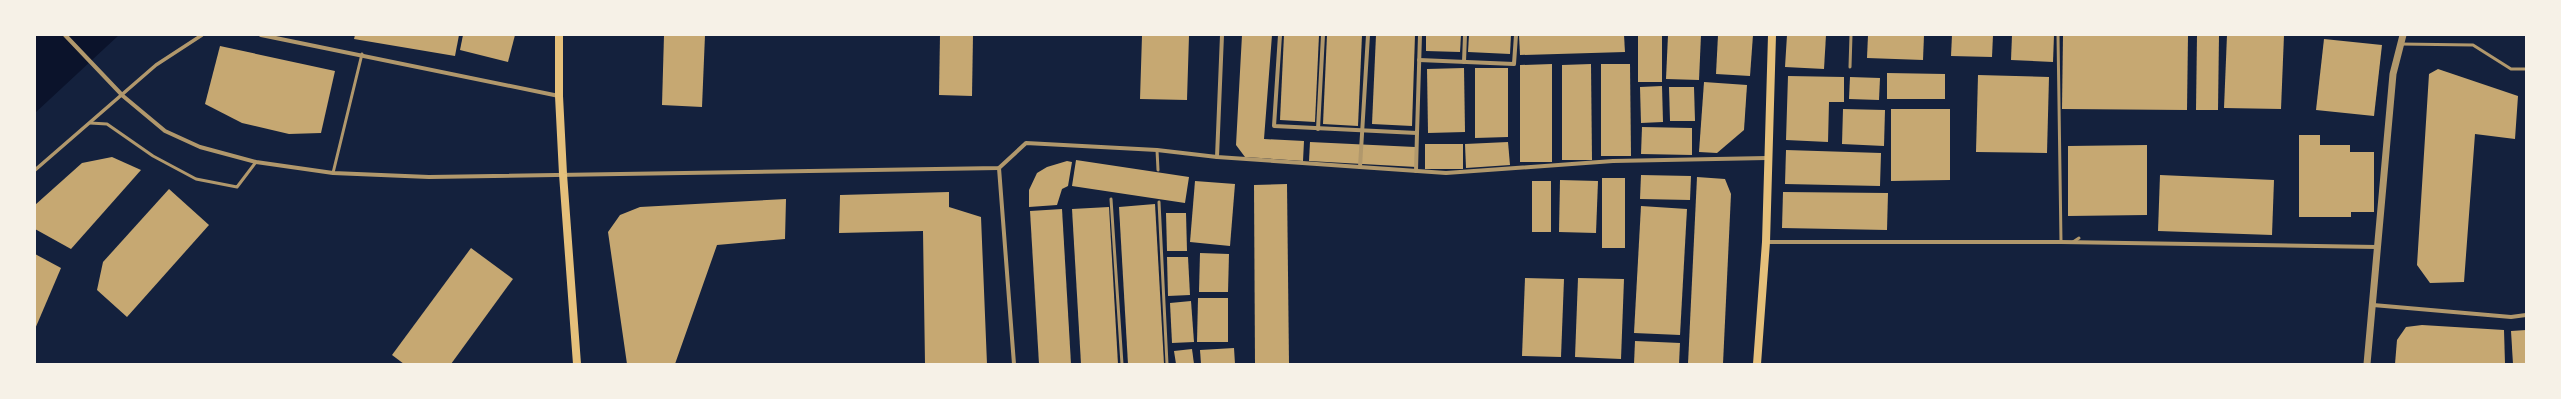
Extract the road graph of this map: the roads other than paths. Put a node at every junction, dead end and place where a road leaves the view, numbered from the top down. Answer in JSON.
{"nodes":[{"id":1,"x":65,"y":35,"type":"edge"},
{"id":2,"x":202,"y":35,"type":"edge"},
{"id":3,"x":261,"y":35,"type":"edge"},
{"id":4,"x":559,"y":35,"type":"edge"},
{"id":5,"x":1222,"y":35,"type":"edge"},
{"id":6,"x":1280,"y":35,"type":"edge"},
{"id":7,"x":1323,"y":35,"type":"edge"},
{"id":8,"x":1368,"y":35,"type":"edge"},
{"id":9,"x":1420,"y":35,"type":"edge"},
{"id":10,"x":1465,"y":35,"type":"edge"},
{"id":11,"x":1516,"y":35,"type":"edge"},
{"id":12,"x":1772,"y":35,"type":"edge"},
{"id":13,"x":1851,"y":35,"type":"edge"},
{"id":14,"x":2058,"y":35,"type":"edge"},
{"id":15,"x":2402,"y":35,"type":"edge"},
{"id":16,"x":2400,"y":44,"type":"junction"},
{"id":17,"x":362,"y":54,"type":"junction"},
{"id":18,"x":1419,"y":60,"type":"junction"},
{"id":19,"x":1464,"y":62,"type":"junction"},
{"id":20,"x":1850,"y":67,"type":"dead end"},
{"id":21,"x":2526,"y":69,"type":"edge"},
{"id":22,"x":559,"y":96,"type":"junction"},
{"id":23,"x":90,"y":123,"type":"junction"},
{"id":24,"x":1318,"y":129,"type":"junction"},
{"id":25,"x":1364,"y":131,"type":"junction"},
{"id":26,"x":1417,"y":133,"type":"junction"},
{"id":27,"x":1157,"y":150,"type":"junction"},
{"id":28,"x":1217,"y":157,"type":"junction"},
{"id":29,"x":1767,"y":158,"type":"junction"},
{"id":30,"x":256,"y":162,"type":"junction"},
{"id":31,"x":1360,"y":167,"type":"junction"},
{"id":32,"x":999,"y":168,"type":"junction"},
{"id":33,"x":35,"y":170,"type":"edge"},
{"id":34,"x":1158,"y":170,"type":"dead end"},
{"id":35,"x":1416,"y":171,"type":"junction"},
{"id":36,"x":333,"y":172,"type":"junction"},
{"id":37,"x":563,"y":174,"type":"junction"},
{"id":38,"x":1111,"y":199,"type":"dead end"},
{"id":39,"x":1159,"y":202,"type":"dead end"},
{"id":40,"x":2079,"y":238,"type":"dead end"},
{"id":41,"x":2139,"y":239,"type":"dead end"},
{"id":42,"x":1766,"y":242,"type":"junction"},
{"id":43,"x":2061,"y":242,"type":"junction"},
{"id":44,"x":2073,"y":242,"type":"junction"},
{"id":45,"x":2144,"y":243,"type":"junction"},
{"id":46,"x":2377,"y":247,"type":"junction"},
{"id":47,"x":2374,"y":306,"type":"junction"},
{"id":48,"x":2526,"y":315,"type":"edge"},
{"id":49,"x":577,"y":364,"type":"edge"},
{"id":50,"x":1014,"y":364,"type":"edge"},
{"id":51,"x":1122,"y":364,"type":"edge"},
{"id":52,"x":1167,"y":364,"type":"edge"},
{"id":53,"x":1756,"y":364,"type":"edge"},
{"id":54,"x":2367,"y":364,"type":"edge"}],
"edges":[{"from":1,"to":30,"type":"street"},
{"from":2,"to":23,"type":"street"},
{"from":3,"to":17,"type":"street"},
{"from":4,"to":22,"type":"main road"},
{"from":5,"to":28,"type":"street"},
{"from":6,"to":24,"type":"street"},
{"from":7,"to":24,"type":"street"},
{"from":8,"to":25,"type":"street"},
{"from":9,"to":18,"type":"street"},
{"from":10,"to":19,"type":"street"},
{"from":11,"to":19,"type":"street"},
{"from":12,"to":29,"type":"main road"},
{"from":13,"to":20,"type":"lane"},
{"from":14,"to":43,"type":"lane"},
{"from":15,"to":16,"type":"street"},
{"from":16,"to":21,"type":"lane"},
{"from":16,"to":46,"type":"street"},
{"from":17,"to":22,"type":"street"},
{"from":17,"to":36,"type":"lane"},
{"from":18,"to":19,"type":"street"},
{"from":18,"to":26,"type":"street"},
{"from":22,"to":37,"type":"main road"},
{"from":23,"to":30,"type":"lane"},
{"from":23,"to":33,"type":"street"},
{"from":24,"to":25,"type":"street"},
{"from":25,"to":26,"type":"street"},
{"from":25,"to":31,"type":"street"},
{"from":26,"to":35,"type":"street"},
{"from":27,"to":28,"type":"street"},
{"from":27,"to":32,"type":"street"},
{"from":27,"to":34,"type":"lane"},
{"from":28,"to":31,"type":"street"},
{"from":29,"to":35,"type":"street"},
{"from":29,"to":42,"type":"main road"},
{"from":30,"to":36,"type":"street"},
{"from":31,"to":35,"type":"street"},
{"from":32,"to":37,"type":"street"},
{"from":32,"to":50,"type":"street"},
{"from":36,"to":37,"type":"street"},
{"from":37,"to":49,"type":"main road"},
{"from":38,"to":51,"type":"lane"},
{"from":39,"to":52,"type":"lane"},
{"from":40,"to":44,"type":"lane"},
{"from":41,"to":45,"type":"lane"},
{"from":42,"to":43,"type":"street"},
{"from":42,"to":53,"type":"main road"},
{"from":43,"to":44,"type":"street"},
{"from":44,"to":45,"type":"street"},
{"from":45,"to":46,"type":"street"},
{"from":46,"to":47,"type":"street"},
{"from":47,"to":48,"type":"street"},
{"from":47,"to":54,"type":"street"}]}
